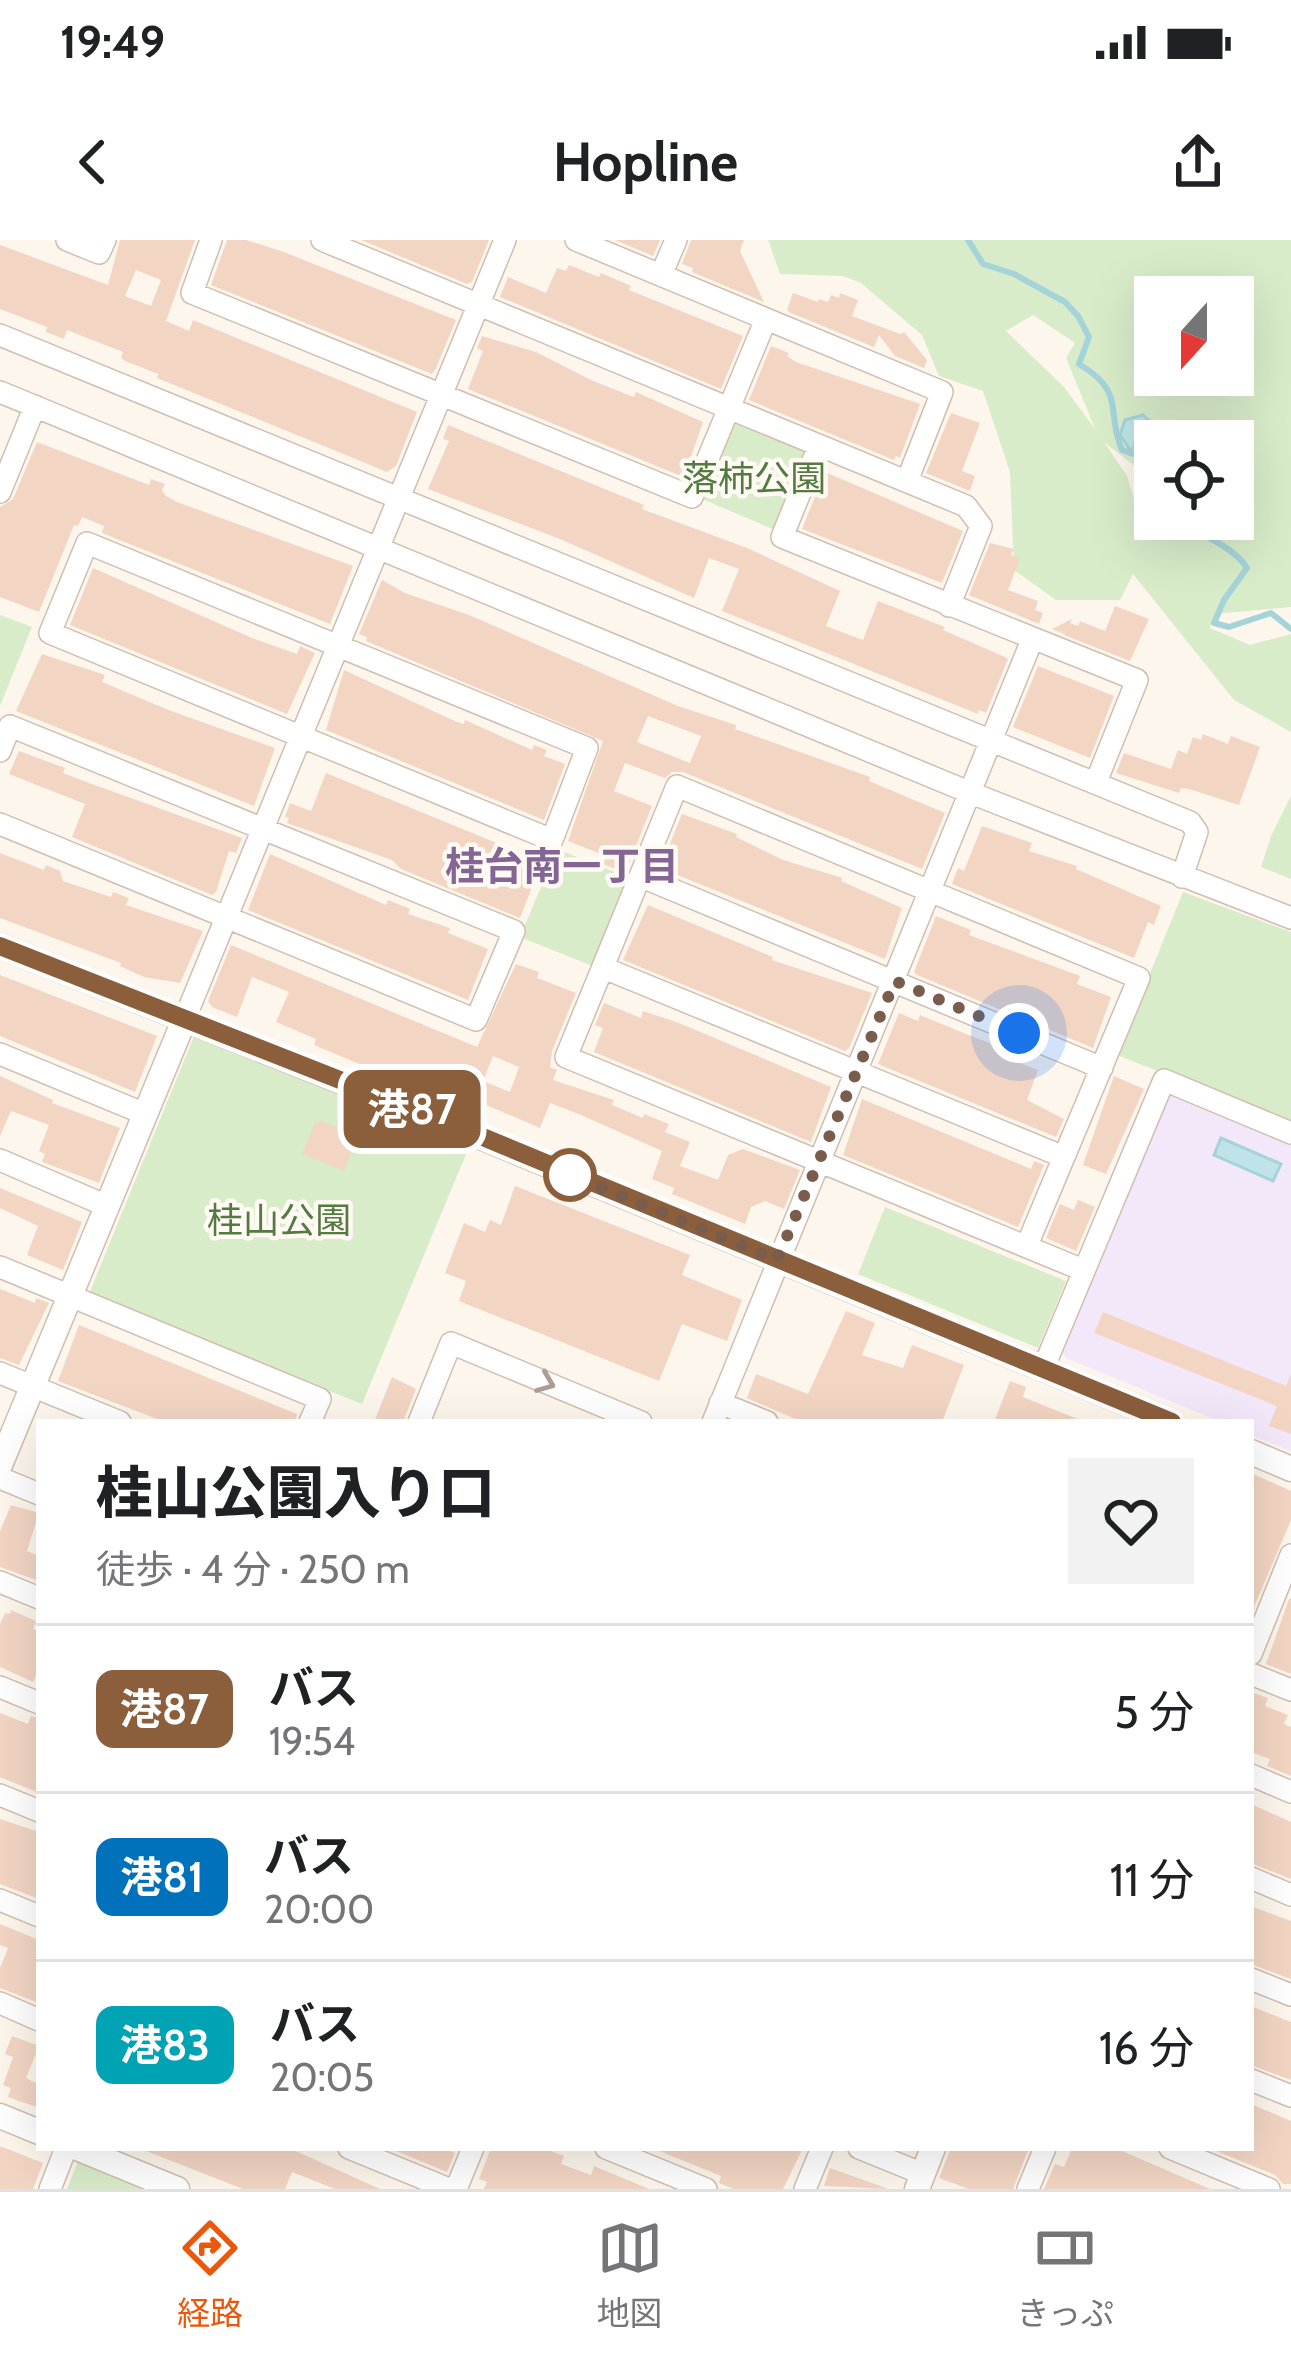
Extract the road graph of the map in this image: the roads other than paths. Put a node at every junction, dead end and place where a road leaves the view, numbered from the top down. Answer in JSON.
{"nodes":[{"id":1,"x":67,"y":240,"type":"edge"},
{"id":2,"x":105,"y":240,"type":"edge"},
{"id":3,"x":211,"y":240,"type":"edge"},
{"id":4,"x":322,"y":240,"type":"edge"},
{"id":5,"x":505,"y":240,"type":"edge"},
{"id":6,"x":576,"y":240,"type":"edge"},
{"id":7,"x":676,"y":240,"type":"edge"},
{"id":8,"x":661,"y":275,"type":"junction"},
{"id":9,"x":478,"y":306,"type":"junction"},
{"id":10,"x":766,"y":319,"type":"junction"},
{"id":11,"x":0,"y":335,"type":"edge"},
{"id":12,"x":0,"y":392,"type":"edge"},
{"id":13,"x":441,"y":396,"type":"junction"},
{"id":14,"x":35,"y":406,"type":"junction"},
{"id":15,"x":728,"y":409,"type":"junction"},
{"id":16,"x":819,"y":446,"type":"junction"},
{"id":17,"x":907,"y":481,"type":"junction"},
{"id":18,"x":2,"y":482,"type":"edge"},
{"id":19,"x":400,"y":496,"type":"junction"},
{"id":20,"x":379,"y":546,"type":"junction"},
{"id":21,"x":949,"y":606,"type":"junction"},
{"id":22,"x":1032,"y":640,"type":"junction"},
{"id":23,"x":338,"y":646,"type":"junction"},
{"id":24,"x":301,"y":736,"type":"junction"},
{"id":25,"x":992,"y":740,"type":"junction"},
{"id":26,"x":0,"y":751,"type":"edge"},
{"id":27,"x":1096,"y":782,"type":"junction"},
{"id":28,"x":971,"y":793,"type":"junction"},
{"id":29,"x":0,"y":824,"type":"edge"},
{"id":30,"x":263,"y":826,"type":"junction"},
{"id":31,"x":642,"y":877,"type":"junction"},
{"id":32,"x":1182,"y":877,"type":"junction"},
{"id":33,"x":931,"y":890,"type":"junction"},
{"id":34,"x":226,"y":916,"type":"junction"},
{"id":35,"x":1291,"y":918,"type":"edge"},
{"id":36,"x":0,"y":946,"type":"edge"},
{"id":37,"x":604,"y":968,"type":"junction"},
{"id":38,"x":895,"y":981,"type":"junction"},
{"id":39,"x":184,"y":1018,"type":"junction"},
{"id":40,"x":0,"y":1054,"type":"edge"},
{"id":41,"x":1102,"y":1068,"type":"junction"},
{"id":42,"x":857,"y":1072,"type":"junction"},
{"id":43,"x":145,"y":1114,"type":"junction"},
{"id":44,"x":1291,"y":1133,"type":"edge"},
{"id":45,"x":1064,"y":1157,"type":"junction"},
{"id":46,"x":0,"y":1160,"type":"edge"},
{"id":47,"x":818,"y":1163,"type":"junction"},
{"id":48,"x":107,"y":1206,"type":"junction"},
{"id":49,"x":1027,"y":1245,"type":"junction"},
{"id":50,"x":777,"y":1260,"type":"junction"},
{"id":51,"x":0,"y":1267,"type":"edge"},
{"id":52,"x":1083,"y":1270,"type":"junction"},
{"id":53,"x":70,"y":1295,"type":"junction"},
{"id":54,"x":1043,"y":1369,"type":"junction"},
{"id":55,"x":0,"y":1373,"type":"edge"},
{"id":56,"x":32,"y":1386,"type":"junction"},
{"id":57,"x":716,"y":1412,"type":"edge"},
{"id":58,"x":1126,"y":1414,"type":"edge"},
{"id":59,"x":113,"y":1419,"type":"edge"},
{"id":60,"x":311,"y":1419,"type":"edge"},
{"id":61,"x":420,"y":1419,"type":"edge"},
{"id":62,"x":634,"y":1419,"type":"edge"},
{"id":63,"x":751,"y":1419,"type":"edge"},
{"id":64,"x":1254,"y":1454,"type":"edge"},
{"id":65,"x":0,"y":1465,"type":"edge"},
{"id":66,"x":1291,"y":1468,"type":"edge"},
{"id":67,"x":0,"y":1478,"type":"edge"},
{"id":68,"x":36,"y":1493,"type":"edge"},
{"id":69,"x":1291,"y":1555,"type":"edge"},
{"id":70,"x":0,"y":1582,"type":"edge"},
{"id":71,"x":1285,"y":1585,"type":"edge"},
{"id":72,"x":36,"y":1597,"type":"edge"},
{"id":73,"x":1254,"y":1648,"type":"edge"},
{"id":74,"x":1254,"y":1674,"type":"edge"},
{"id":75,"x":0,"y":1687,"type":"edge"},
{"id":76,"x":1291,"y":1690,"type":"edge"},
{"id":77,"x":36,"y":1702,"type":"edge"},
{"id":78,"x":1254,"y":1776,"type":"edge"},
{"id":79,"x":1291,"y":1792,"type":"edge"},
{"id":80,"x":0,"y":1796,"type":"edge"},
{"id":81,"x":36,"y":1810,"type":"edge"},
{"id":82,"x":1254,"y":1879,"type":"edge"},
{"id":83,"x":1291,"y":1895,"type":"edge"},
{"id":84,"x":0,"y":1900,"type":"edge"},
{"id":85,"x":36,"y":1915,"type":"edge"},
{"id":86,"x":1254,"y":1979,"type":"edge"},
{"id":87,"x":1291,"y":1995,"type":"edge"},
{"id":88,"x":0,"y":2003,"type":"edge"},
{"id":89,"x":36,"y":2019,"type":"edge"},
{"id":90,"x":1254,"y":2081,"type":"edge"},
{"id":91,"x":1291,"y":2096,"type":"edge"},
{"id":92,"x":0,"y":2116,"type":"edge"},
{"id":93,"x":36,"y":2131,"type":"edge"},
{"id":94,"x":65,"y":2151,"type":"edge"},
{"id":95,"x":84,"y":2151,"type":"edge"},
{"id":96,"x":357,"y":2151,"type":"edge"},
{"id":97,"x":471,"y":2151,"type":"edge"},
{"id":98,"x":613,"y":2151,"type":"edge"},
{"id":99,"x":821,"y":2151,"type":"edge"},
{"id":100,"x":864,"y":2151,"type":"edge"},
{"id":101,"x":932,"y":2151,"type":"edge"},
{"id":102,"x":1044,"y":2151,"type":"edge"},
{"id":103,"x":1177,"y":2151,"type":"edge"},
{"id":104,"x":920,"y":2182,"type":"edge"},
{"id":105,"x":50,"y":2189,"type":"edge"},
{"id":106,"x":177,"y":2189,"type":"edge"},
{"id":107,"x":452,"y":2189,"type":"edge"},
{"id":108,"x":706,"y":2189,"type":"edge"},
{"id":109,"x":805,"y":2189,"type":"edge"},
{"id":110,"x":1028,"y":2189,"type":"edge"},
{"id":111,"x":1269,"y":2189,"type":"edge"}],
"edges":[{"from":1,"to":2,"type":"street"},
{"from":3,"to":13,"type":"street"},
{"from":4,"to":9,"type":"street"},
{"from":5,"to":9,"type":"street"},
{"from":6,"to":8,"type":"street"},
{"from":7,"to":8,"type":"street"},
{"from":8,"to":10,"type":"street"},
{"from":9,"to":13,"type":"street"},
{"from":9,"to":15,"type":"street"},
{"from":10,"to":15,"type":"street"},
{"from":10,"to":17,"type":"street"},
{"from":11,"to":19,"type":"street"},
{"from":12,"to":14,"type":"street"},
{"from":13,"to":15,"type":"street"},
{"from":13,"to":19,"type":"street"},
{"from":14,"to":18,"type":"street"},
{"from":14,"to":20,"type":"street"},
{"from":15,"to":16,"type":"street"},
{"from":16,"to":17,"type":"street"},
{"from":16,"to":21,"type":"street"},
{"from":17,"to":21,"type":"street"},
{"from":19,"to":20,"type":"street"},
{"from":19,"to":25,"type":"street"},
{"from":20,"to":23,"type":"street"},
{"from":20,"to":28,"type":"street"},
{"from":21,"to":22,"type":"street"},
{"from":22,"to":25,"type":"street"},
{"from":22,"to":27,"type":"street"},
{"from":23,"to":24,"type":"street"},
{"from":23,"to":24,"type":"street"},
{"from":23,"to":24,"type":"street"},
{"from":24,"to":30,"type":"street"},
{"from":25,"to":27,"type":"street"},
{"from":25,"to":28,"type":"street"},
{"from":26,"to":30,"type":"street"},
{"from":27,"to":32,"type":"street"},
{"from":28,"to":32,"type":"street"},
{"from":28,"to":33,"type":"street"},
{"from":29,"to":34,"type":"street"},
{"from":30,"to":34,"type":"street"},
{"from":30,"to":34,"type":"street"},
{"from":31,"to":33,"type":"street"},
{"from":31,"to":37,"type":"street"},
{"from":31,"to":38,"type":"street"},
{"from":32,"to":35,"type":"street"},
{"from":33,"to":38,"type":"street"},
{"from":33,"to":41,"type":"street"},
{"from":34,"to":39,"type":"street"},
{"from":36,"to":39,"type":"street"},
{"from":37,"to":42,"type":"street"},
{"from":37,"to":47,"type":"street"},
{"from":38,"to":41,"type":"street"},
{"from":38,"to":42,"type":"street"},
{"from":39,"to":43,"type":"street"},
{"from":39,"to":50,"type":"street"},
{"from":40,"to":43,"type":"street"},
{"from":41,"to":45,"type":"street"},
{"from":42,"to":45,"type":"street"},
{"from":42,"to":47,"type":"street"},
{"from":43,"to":48,"type":"street"},
{"from":44,"to":52,"type":"street"},
{"from":45,"to":49,"type":"street"},
{"from":46,"to":48,"type":"street"},
{"from":47,"to":49,"type":"street"},
{"from":47,"to":50,"type":"street"},
{"from":48,"to":53,"type":"street"},
{"from":49,"to":52,"type":"street"},
{"from":50,"to":54,"type":"street"},
{"from":50,"to":57,"type":"street"},
{"from":51,"to":53,"type":"street"},
{"from":52,"to":54,"type":"street"},
{"from":53,"to":56,"type":"street"},
{"from":53,"to":60,"type":"street"},
{"from":54,"to":58,"type":"street"},
{"from":55,"to":56,"type":"street"},
{"from":56,"to":59,"type":"street"},
{"from":56,"to":65,"type":"street"},
{"from":57,"to":63,"type":"street"},
{"from":61,"to":62,"type":"street","one_way":true},
{"from":64,"to":66,"type":"street"},
{"from":67,"to":68,"type":"street"},
{"from":69,"to":71,"type":"street"},
{"from":70,"to":72,"type":"street"},
{"from":71,"to":73,"type":"street"},
{"from":74,"to":76,"type":"street"},
{"from":75,"to":77,"type":"street"},
{"from":78,"to":79,"type":"street"},
{"from":80,"to":81,"type":"street"},
{"from":82,"to":83,"type":"street"},
{"from":84,"to":85,"type":"street"},
{"from":86,"to":87,"type":"street"},
{"from":88,"to":89,"type":"street"},
{"from":90,"to":91,"type":"street"},
{"from":92,"to":93,"type":"street"},
{"from":94,"to":105,"type":"street"},
{"from":95,"to":106,"type":"street"},
{"from":96,"to":107,"type":"street"},
{"from":97,"to":107,"type":"street"},
{"from":98,"to":108,"type":"street"},
{"from":99,"to":109,"type":"street"},
{"from":100,"to":104,"type":"street"},
{"from":101,"to":104,"type":"street"},
{"from":102,"to":110,"type":"street"},
{"from":103,"to":111,"type":"street"}]}
